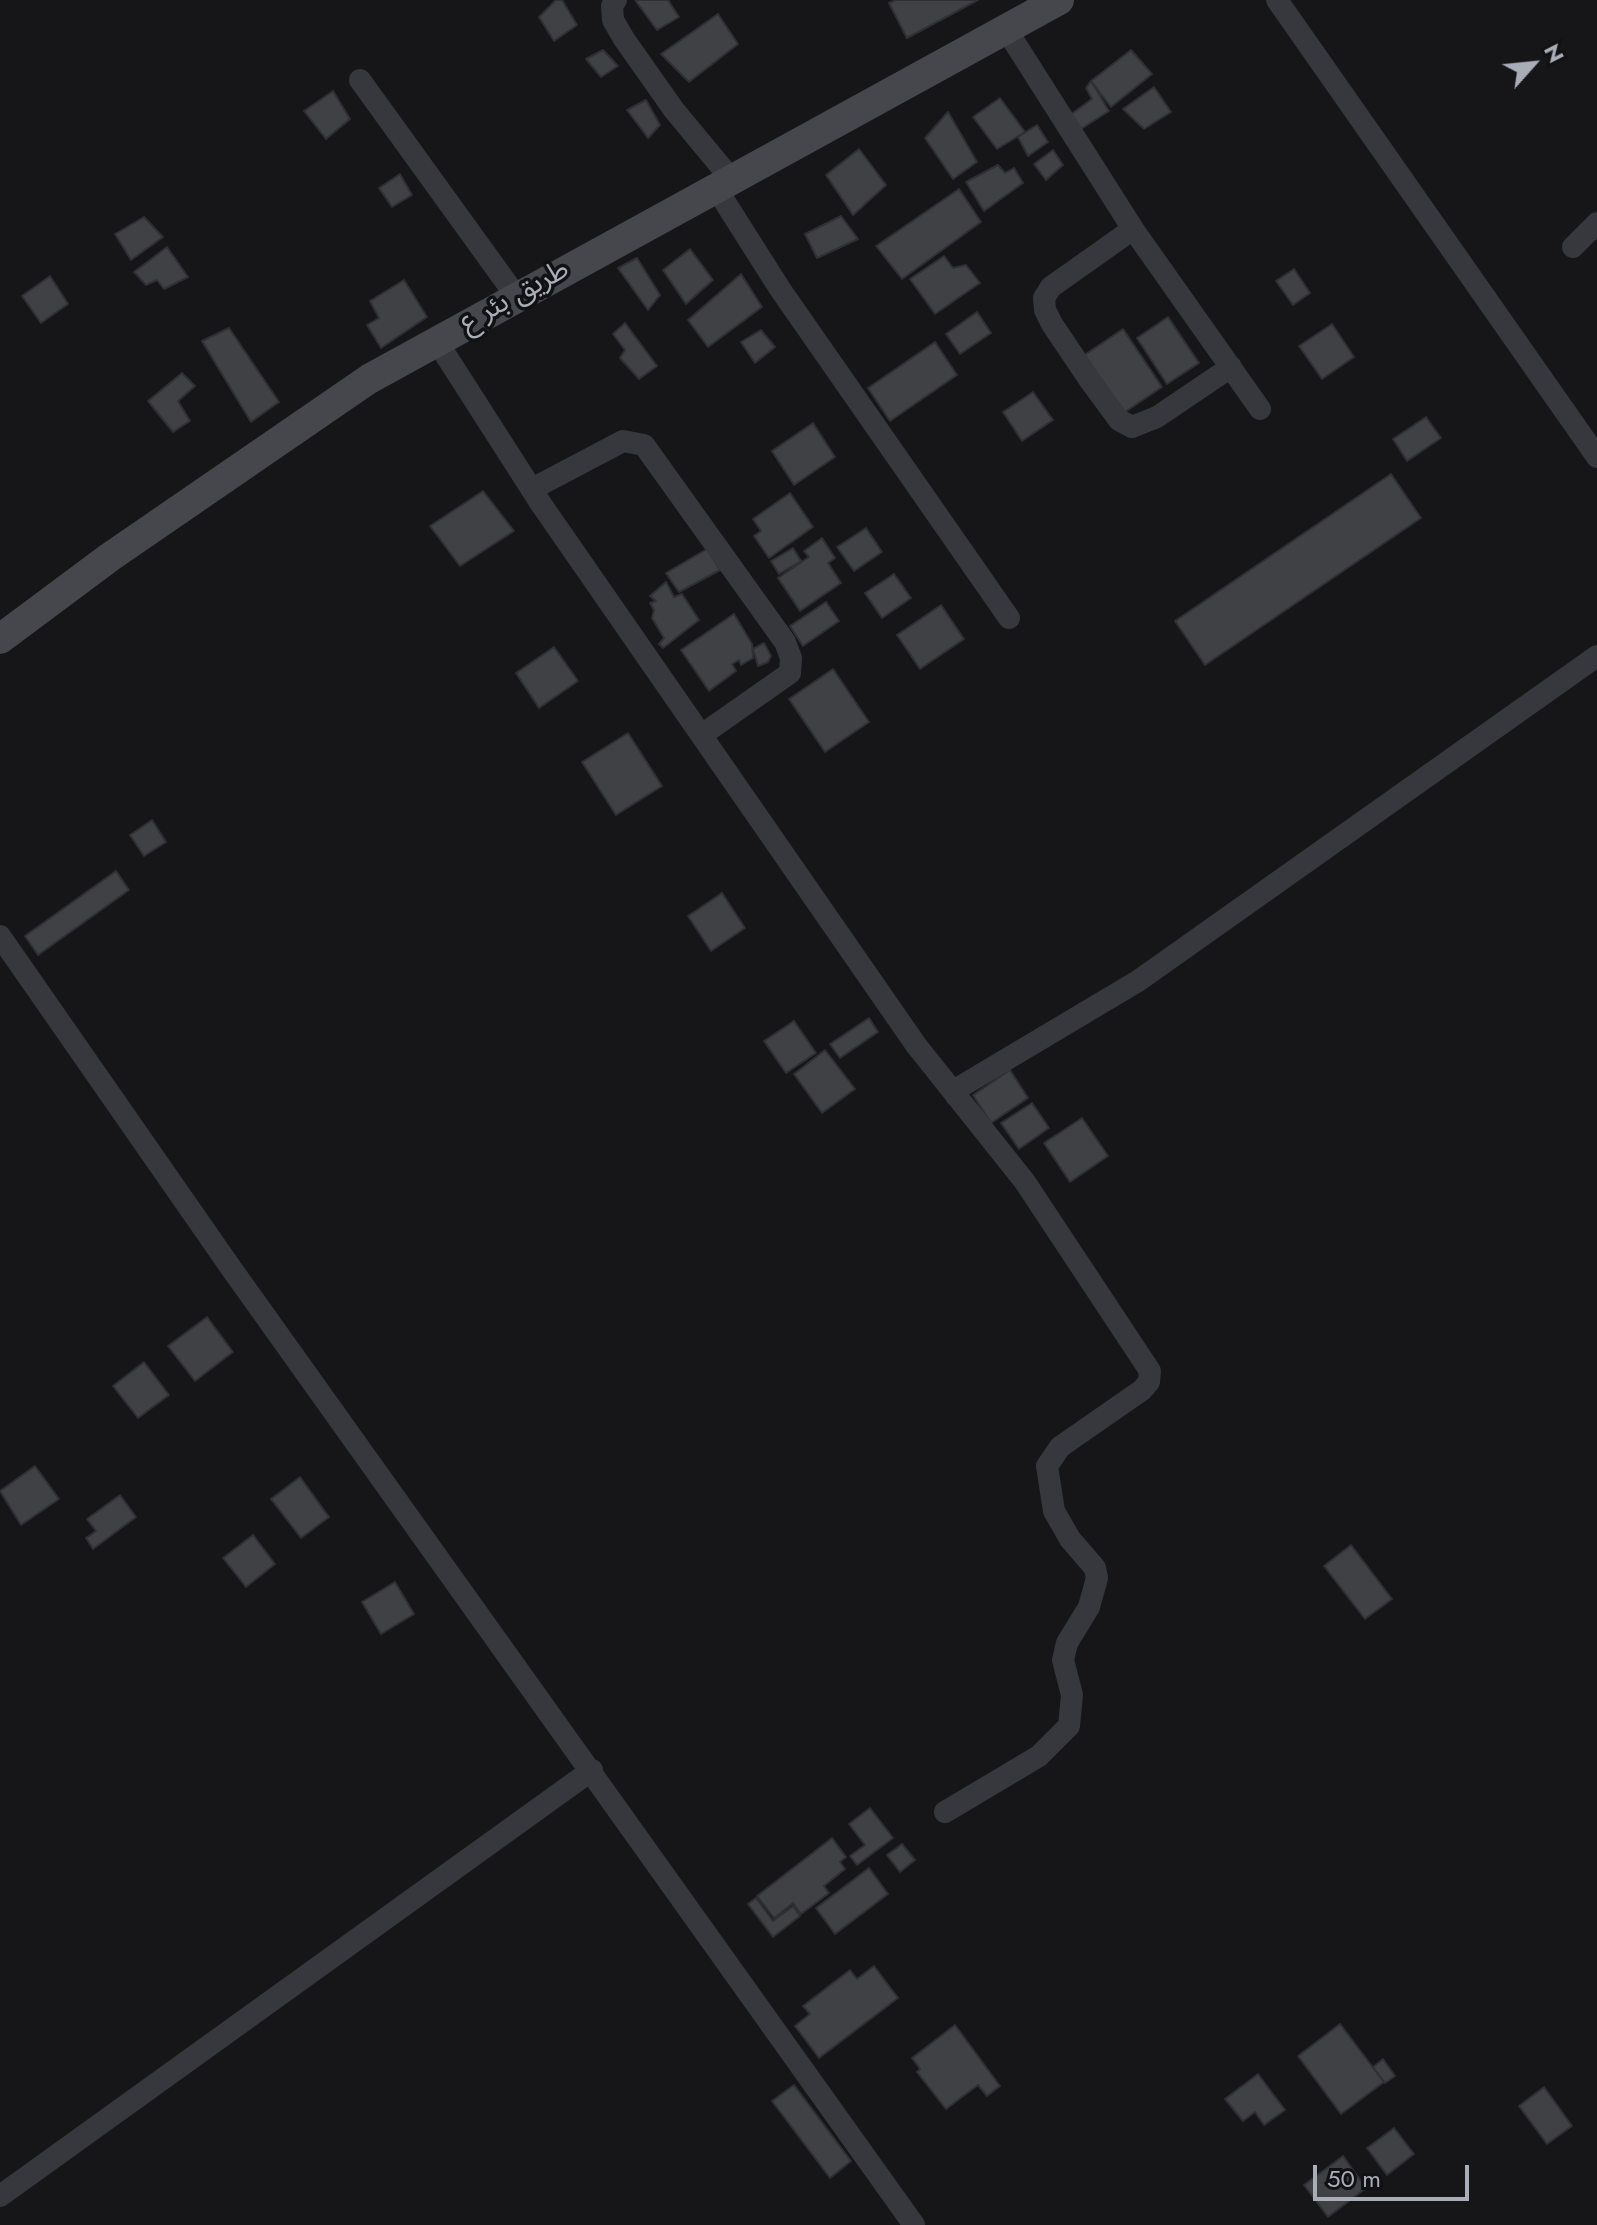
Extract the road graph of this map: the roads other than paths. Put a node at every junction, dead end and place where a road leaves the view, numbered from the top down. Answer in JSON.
{"nodes":[{"id":1,"x":616,"y":0,"type":"edge"},
{"id":2,"x":1059,"y":0,"type":"edge"},
{"id":3,"x":1277,"y":0,"type":"edge"},
{"id":4,"x":1006,"y":29,"type":"junction"},
{"id":5,"x":360,"y":80,"type":"dead end"},
{"id":6,"x":724,"y":184,"type":"junction"},
{"id":7,"x":1597,"y":223,"type":"edge"},
{"id":8,"x":1133,"y":229,"type":"junction"},
{"id":9,"x":1573,"y":247,"type":"dead end"},
{"id":10,"x":516,"y":296,"type":"junction"},
{"id":11,"x":436,"y":340,"type":"junction"},
{"id":12,"x":1231,"y":367,"type":"junction"},
{"id":13,"x":1260,"y":409,"type":"dead end"},
{"id":14,"x":1597,"y":457,"type":"edge"},
{"id":15,"x":532,"y":489,"type":"junction"},
{"id":16,"x":1009,"y":618,"type":"dead end"},
{"id":17,"x":2,"y":632,"type":"edge"},
{"id":18,"x":1597,"y":656,"type":"edge"},
{"id":19,"x":703,"y":734,"type":"junction"},
{"id":20,"x":0,"y":936,"type":"edge"},
{"id":21,"x":956,"y":1096,"type":"junction"},
{"id":22,"x":592,"y":1770,"type":"junction"},
{"id":23,"x":945,"y":1812,"type":"dead end"},
{"id":24,"x":0,"y":2196,"type":"edge"},
{"id":25,"x":914,"y":2225,"type":"edge"}],
"edges":[{"from":1,"to":6,"type":"street"},
{"from":2,"to":4,"type":"street","name":"طريق بئر ع"},
{"from":3,"to":14,"type":"street"},
{"from":4,"to":6,"type":"street","name":"طريق بئر ع"},
{"from":4,"to":8,"type":"street"},
{"from":5,"to":10,"type":"street"},
{"from":6,"to":10,"type":"street","name":"طريق بئر ع"},
{"from":6,"to":16,"type":"street"},
{"from":7,"to":9,"type":"street"},
{"from":8,"to":12,"type":"street"},
{"from":8,"to":12,"type":"street"},
{"from":10,"to":11,"type":"street","name":"طريق بئر ع"},
{"from":11,"to":15,"type":"street"},
{"from":11,"to":17,"type":"street","name":"طريق بئر ع"},
{"from":12,"to":13,"type":"street"},
{"from":15,"to":19,"type":"street"},
{"from":15,"to":19,"type":"street"},
{"from":18,"to":21,"type":"street"},
{"from":19,"to":21,"type":"street"},
{"from":20,"to":22,"type":"street"},
{"from":21,"to":23,"type":"street"},
{"from":22,"to":24,"type":"street"},
{"from":22,"to":25,"type":"street"}]}
